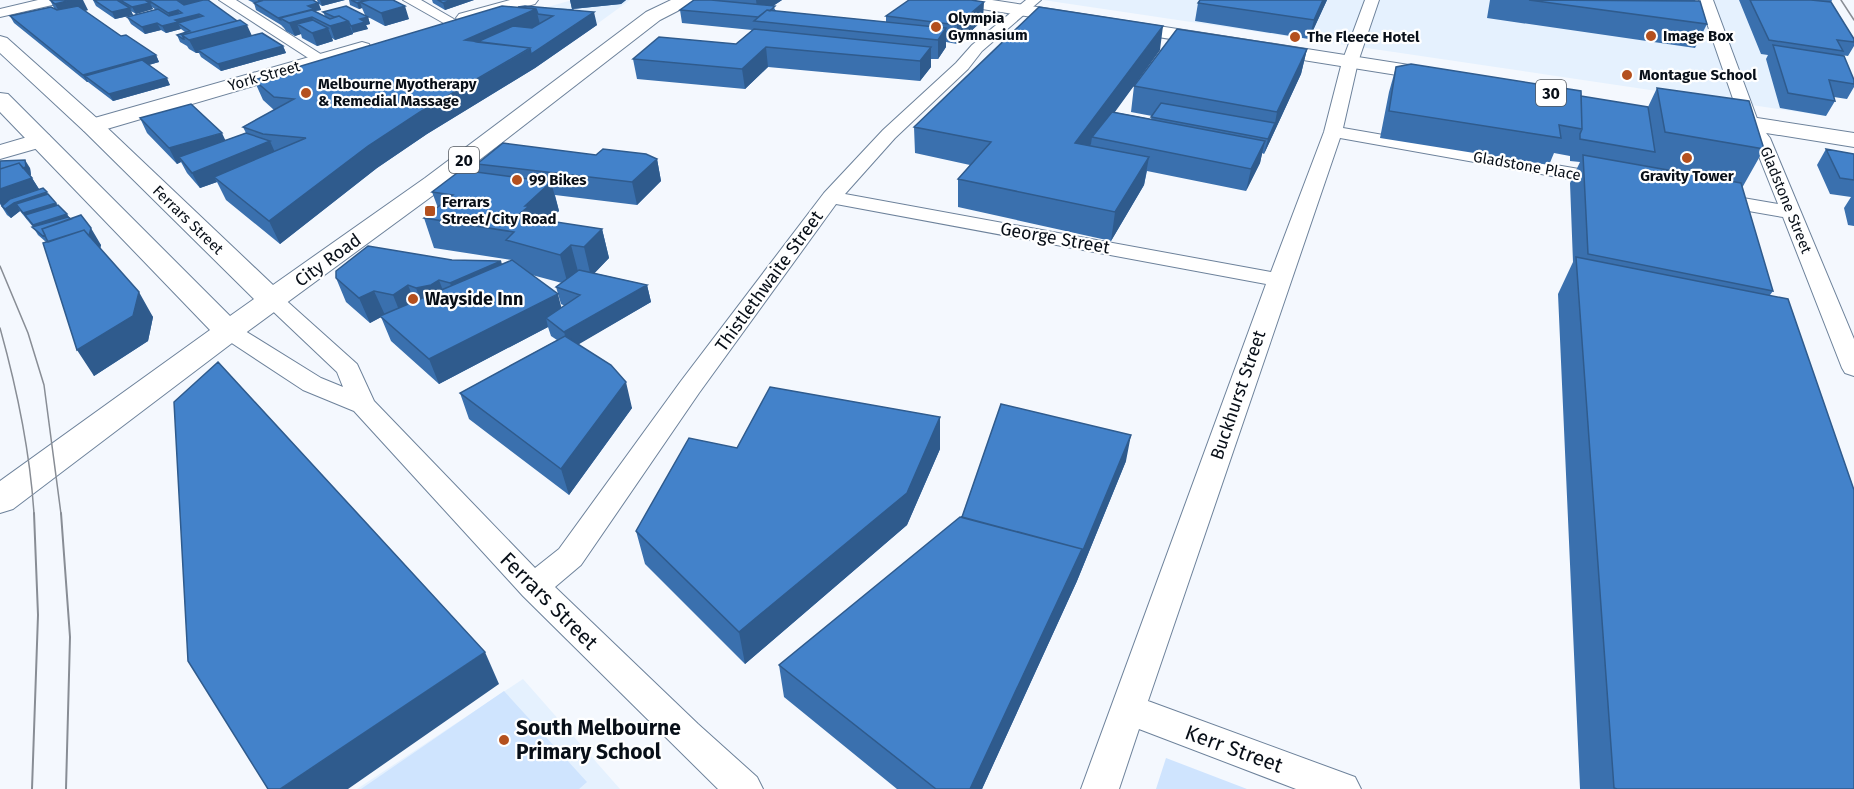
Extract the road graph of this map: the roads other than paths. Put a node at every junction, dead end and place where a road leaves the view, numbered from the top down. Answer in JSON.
{"nodes":[{"id":1,"x":56,"y":0,"type":"edge"},
{"id":2,"x":226,"y":0,"type":"edge"},
{"id":3,"x":410,"y":0,"type":"edge"},
{"id":4,"x":529,"y":0,"type":"edge"},
{"id":5,"x":685,"y":0,"type":"edge"},
{"id":6,"x":957,"y":0,"type":"edge"},
{"id":7,"x":1372,"y":0,"type":"edge"},
{"id":8,"x":1706,"y":0,"type":"edge"},
{"id":9,"x":1029,"y":5,"type":"edge"},
{"id":10,"x":655,"y":8,"type":"edge"},
{"id":11,"x":0,"y":13,"type":"edge"},
{"id":12,"x":452,"y":22,"type":"junction"},
{"id":13,"x":421,"y":31,"type":"edge"},
{"id":14,"x":0,"y":42,"type":"edge"},
{"id":15,"x":378,"y":43,"type":"edge"},
{"id":16,"x":322,"y":60,"type":"junction"},
{"id":17,"x":1350,"y":62,"type":"junction"},
{"id":18,"x":1466,"y":80,"type":"edge"},
{"id":19,"x":0,"y":99,"type":"edge"},
{"id":20,"x":1692,"y":115,"type":"edge"},
{"id":21,"x":1752,"y":124,"type":"junction"},
{"id":22,"x":1333,"y":132,"type":"junction"},
{"id":23,"x":67,"y":133,"type":"junction"},
{"id":24,"x":1854,"y":140,"type":"edge"},
{"id":25,"x":0,"y":152,"type":"edge"},
{"id":26,"x":1628,"y":184,"type":"edge"},
{"id":27,"x":1698,"y":196,"type":"edge"},
{"id":28,"x":831,"y":197,"type":"junction"},
{"id":29,"x":1792,"y":213,"type":"junction"},
{"id":30,"x":1278,"y":280,"type":"junction"},
{"id":31,"x":272,"y":300,"type":"junction"},
{"id":32,"x":230,"y":331,"type":"junction"},
{"id":33,"x":1854,"y":368,"type":"edge"},
{"id":34,"x":363,"y":405,"type":"junction"},
{"id":35,"x":0,"y":500,"type":"edge"},
{"id":36,"x":534,"y":587,"type":"junction"},
{"id":37,"x":1126,"y":709,"type":"junction"},
{"id":38,"x":744,"y":789,"type":"edge"},
{"id":39,"x":1100,"y":789,"type":"edge"},
{"id":40,"x":1342,"y":789,"type":"edge"}],
"edges":[{"from":1,"to":11,"type":"street"},
{"from":2,"to":16,"type":"street"},
{"from":3,"to":12,"type":"street"},
{"from":4,"to":12,"type":"street"},
{"from":5,"to":10,"type":"main road","name":"City Road","number":"20"},
{"from":6,"to":9,"type":"main road"},
{"from":7,"to":17,"type":"street","name":"Buckhurst Street"},
{"from":8,"to":21,"type":"street","name":"Gladstone Street"},
{"from":9,"to":17,"type":"main road"},
{"from":9,"to":28,"type":"street","name":"Thistlethwaite Street"},
{"from":10,"to":31,"type":"main road","name":"City Road","number":"20"},
{"from":12,"to":13,"type":"street"},
{"from":14,"to":23,"type":"main road","name":"Ferrars Street"},
{"from":15,"to":16,"type":"street","name":"York Street"},
{"from":16,"to":23,"type":"street","name":"York Street"},
{"from":17,"to":18,"type":"main road"},
{"from":17,"to":22,"type":"street","name":"Buckhurst Street"},
{"from":19,"to":23,"type":"main road","name":"Ferrars Street"},
{"from":20,"to":21,"type":"main road"},
{"from":21,"to":24,"type":"main road"},
{"from":21,"to":29,"type":"street","name":"Gladstone Street"},
{"from":22,"to":26,"type":"street","name":"Gladstone Place"},
{"from":22,"to":30,"type":"street","name":"Buckhurst Street"},
{"from":23,"to":25,"type":"street","name":"York Street"},
{"from":23,"to":31,"type":"main road","name":"Ferrars Street"},
{"from":23,"to":32,"type":"main road","name":"Ferrars Street"},
{"from":27,"to":29,"type":"street"},
{"from":28,"to":30,"type":"street","name":"George Street"},
{"from":28,"to":36,"type":"street","name":"Thistlethwaite Street"},
{"from":29,"to":33,"type":"street","name":"Gladstone Street"},
{"from":30,"to":37,"type":"street","name":"Buckhurst Street"},
{"from":31,"to":32,"type":"main road","name":"City Road","number":"20"},
{"from":31,"to":34,"type":"street","name":"Ferrars Street"},
{"from":32,"to":34,"type":"street","name":"Ferrars Street"},
{"from":32,"to":35,"type":"main road","name":"City Road","number":"20"},
{"from":34,"to":36,"type":"street","name":"Ferrars Street"},
{"from":36,"to":38,"type":"street","name":"Ferrars Street"},
{"from":37,"to":39,"type":"street","name":"Buckhurst Street"},
{"from":37,"to":40,"type":"street","name":"Kerr Street"}]}
